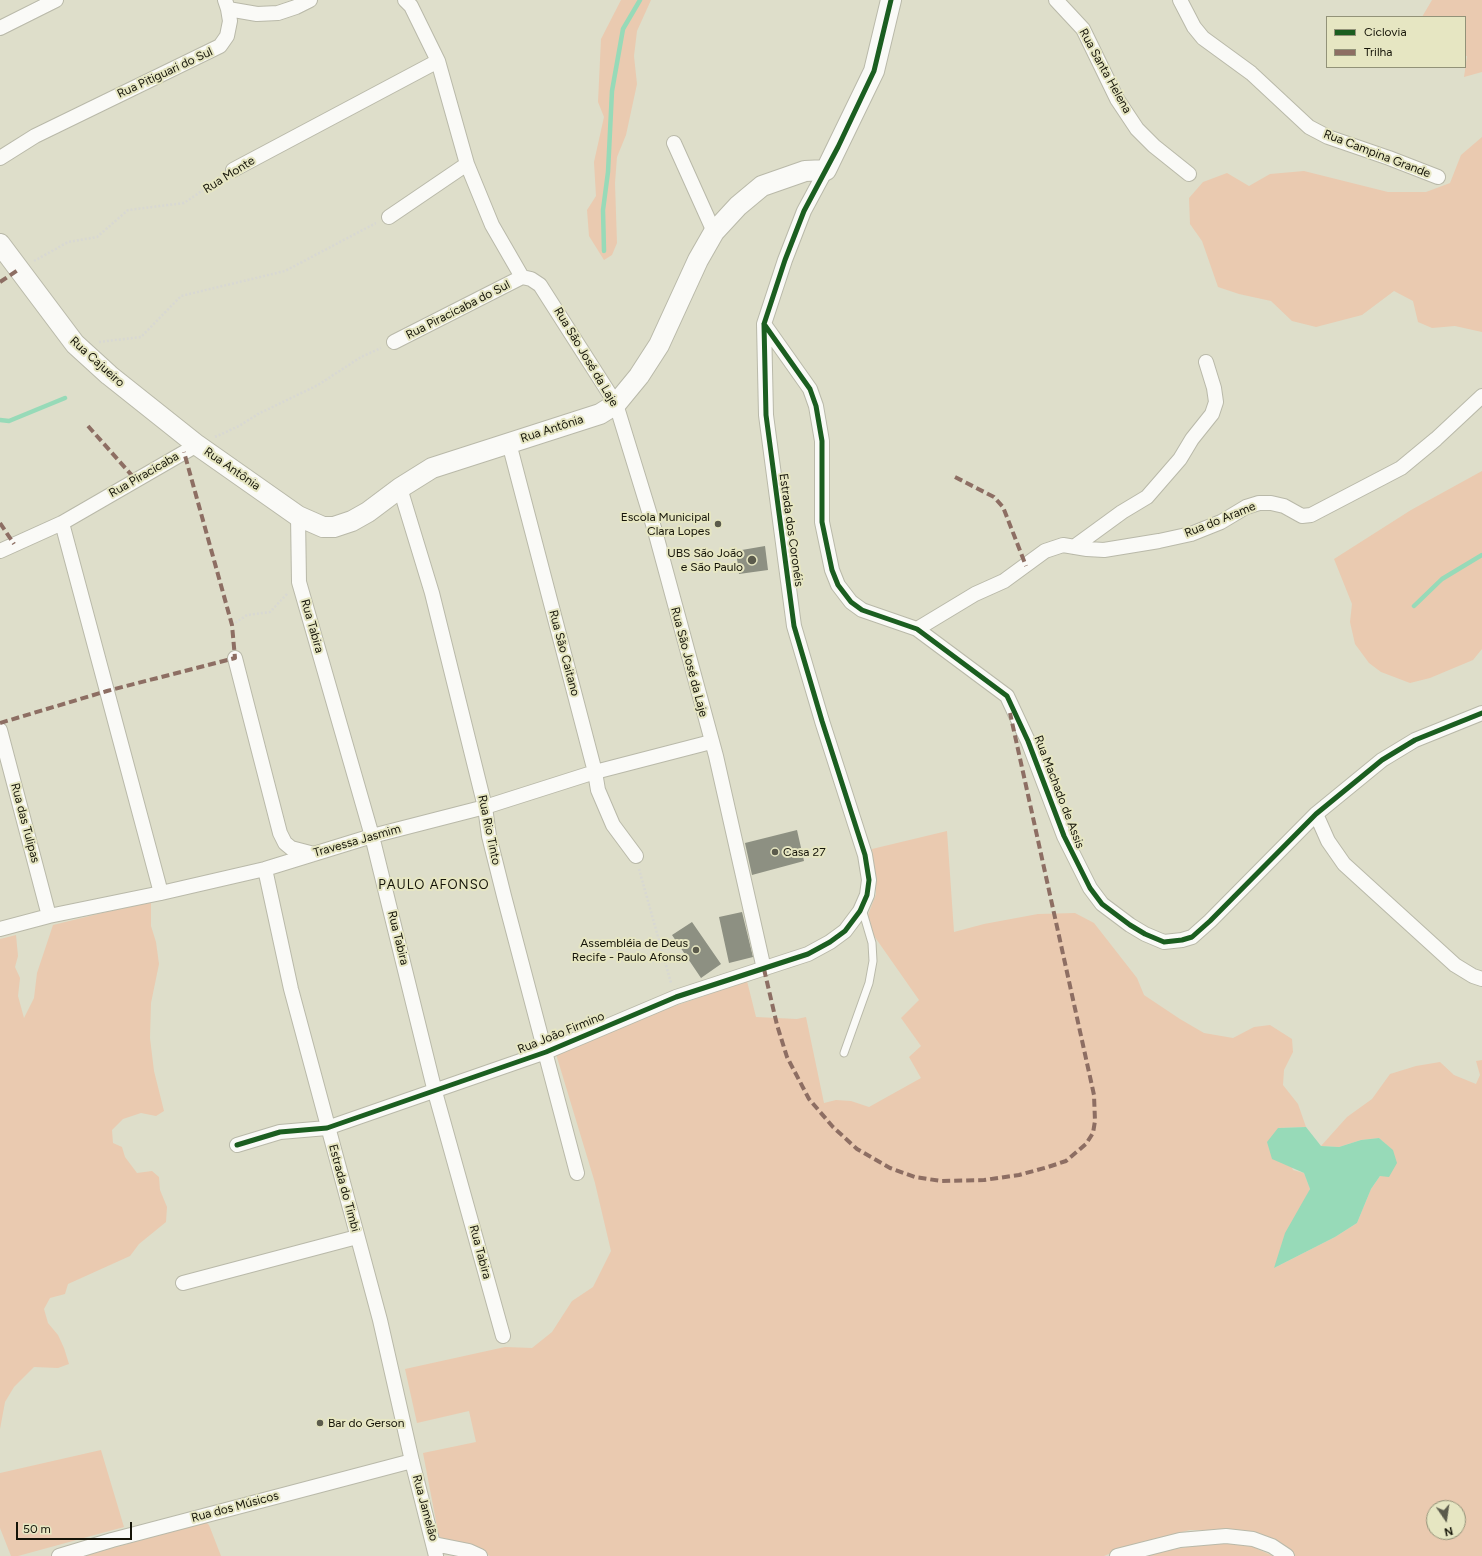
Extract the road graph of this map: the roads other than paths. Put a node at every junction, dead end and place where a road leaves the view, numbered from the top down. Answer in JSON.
{"nodes":[{"id":1,"x":56,"y":0,"type":"edge"},
{"id":2,"x":310,"y":0,"type":"edge"},
{"id":3,"x":891,"y":0,"type":"edge"},
{"id":4,"x":1056,"y":0,"type":"edge"},
{"id":5,"x":1180,"y":0,"type":"edge"},
{"id":6,"x":412,"y":2,"type":"edge"},
{"id":7,"x":226,"y":4,"type":"edge"},
{"id":8,"x":0,"y":28,"type":"edge"},
{"id":9,"x":438,"y":62,"type":"junction"},
{"id":10,"x":674,"y":143,"type":"dead end"},
{"id":11,"x":0,"y":158,"type":"edge"},
{"id":12,"x":468,"y":164,"type":"junction"},
{"id":13,"x":233,"y":170,"type":"road end"},
{"id":14,"x":826,"y":170,"type":"junction"},
{"id":15,"x":1189,"y":174,"type":"dead end"},
{"id":16,"x":1438,"y":177,"type":"dead end"},
{"id":17,"x":389,"y":217,"type":"road end"},
{"id":18,"x":714,"y":232,"type":"junction"},
{"id":19,"x":0,"y":244,"type":"edge"},
{"id":20,"x":522,"y":277,"type":"junction"},
{"id":21,"x":764,"y":324,"type":"junction"},
{"id":22,"x":394,"y":342,"type":"road end"},
{"id":23,"x":1206,"y":362,"type":"dead end"},
{"id":24,"x":1482,"y":396,"type":"edge"},
{"id":25,"x":616,"y":404,"type":"junction"},
{"id":26,"x":509,"y":443,"type":"junction"},
{"id":27,"x":197,"y":445,"type":"junction"},
{"id":28,"x":400,"y":488,"type":"junction"},
{"id":29,"x":298,"y":516,"type":"junction"},
{"id":30,"x":62,"y":523,"type":"junction"},
{"id":31,"x":1074,"y":547,"type":"junction"},
{"id":32,"x":0,"y":551,"type":"edge"},
{"id":33,"x":917,"y":629,"type":"junction"},
{"id":34,"x":235,"y":658,"type":"dead end"},
{"id":35,"x":1482,"y":713,"type":"edge"},
{"id":36,"x":0,"y":730,"type":"edge"},
{"id":37,"x":711,"y":742,"type":"junction"},
{"id":38,"x":595,"y":772,"type":"junction"},
{"id":39,"x":485,"y":807,"type":"junction"},
{"id":40,"x":1316,"y":814,"type":"junction"},
{"id":41,"x":372,"y":836,"type":"junction"},
{"id":42,"x":315,"y":854,"type":"junction"},
{"id":43,"x":636,"y":856,"type":"road end"},
{"id":44,"x":265,"y":869,"type":"junction"},
{"id":45,"x":161,"y":893,"type":"junction"},
{"id":46,"x":864,"y":901,"type":"junction"},
{"id":47,"x":49,"y":916,"type":"junction"},
{"id":48,"x":0,"y":928,"type":"edge"},
{"id":49,"x":764,"y":969,"type":"junction"},
{"id":50,"x":1482,"y":979,"type":"edge"},
{"id":51,"x":546,"y":1052,"type":"junction"},
{"id":52,"x":844,"y":1053,"type":"dead end"},
{"id":53,"x":436,"y":1092,"type":"junction"},
{"id":54,"x":327,"y":1128,"type":"junction"},
{"id":55,"x":237,"y":1145,"type":"dead end"},
{"id":56,"x":577,"y":1173,"type":"dead end"},
{"id":57,"x":357,"y":1237,"type":"junction"},
{"id":58,"x":183,"y":1283,"type":"dead end"},
{"id":59,"x":503,"y":1336,"type":"dead end"},
{"id":60,"x":412,"y":1461,"type":"junction"},
{"id":61,"x":435,"y":1550,"type":"edge"},
{"id":62,"x":59,"y":1556,"type":"edge"},
{"id":63,"x":480,"y":1556,"type":"edge"},
{"id":64,"x":1117,"y":1556,"type":"edge"},
{"id":65,"x":1287,"y":1556,"type":"edge"}],
"edges":[{"from":1,"to":8,"type":"street"},
{"from":2,"to":7,"type":"street","name":"Rua Pitiguari do Sul"},
{"from":3,"to":14,"type":"street"},
{"from":4,"to":15,"type":"street","name":"Rua Santa Helena"},
{"from":5,"to":16,"type":"street","name":"Rua Campina Grande"},
{"from":6,"to":9,"type":"street"},
{"from":7,"to":11,"type":"street","name":"Rua Pitiguari do Sul"},
{"from":9,"to":12,"type":"street"},
{"from":9,"to":13,"type":"street","name":"Rua Monte"},
{"from":10,"to":18,"type":"street"},
{"from":12,"to":17,"type":"street"},
{"from":12,"to":20,"type":"street"},
{"from":14,"to":18,"type":"street","name":"Rua Antônia"},
{"from":14,"to":21,"type":"street","name":"Estrada dos Coronéis"},
{"from":18,"to":25,"type":"street","name":"Rua Antônia"},
{"from":19,"to":27,"type":"street","name":"Rua Cajueiro"},
{"from":20,"to":22,"type":"street","name":"Rua Piracicaba do Sul"},
{"from":20,"to":25,"type":"street","name":"Rua São José da Laje"},
{"from":21,"to":33,"type":"street","name":"Rua Machado de Assis"},
{"from":21,"to":46,"type":"street","name":"Estrada dos Coronéis"},
{"from":23,"to":31,"type":"street"},
{"from":24,"to":31,"type":"street","name":"Rua do Arame"},
{"from":25,"to":26,"type":"street","name":"Rua Antônia"},
{"from":25,"to":37,"type":"street","name":"Rua São José da Laje"},
{"from":26,"to":28,"type":"street","name":"Rua Antônia"},
{"from":26,"to":38,"type":"street","name":"Rua São Caitano"},
{"from":27,"to":29,"type":"street","name":"Rua Antônia"},
{"from":27,"to":30,"type":"street","name":"Rua Piracicaba"},
{"from":28,"to":29,"type":"street","name":"Rua Antônia"},
{"from":28,"to":39,"type":"street","name":"Rua Rio Tinto"},
{"from":29,"to":41,"type":"street","name":"Rua Tabira"},
{"from":30,"to":32,"type":"street","name":"Rua Piracicaba"},
{"from":30,"to":45,"type":"street"},
{"from":31,"to":33,"type":"street","name":"Rua do Arame"},
{"from":33,"to":40,"type":"street","name":"Rua Machado de Assis"},
{"from":34,"to":42,"type":"street"},
{"from":35,"to":40,"type":"street","name":"Rua Machado de Assis"},
{"from":36,"to":47,"type":"street","name":"Rua das Tulipas"},
{"from":37,"to":38,"type":"street","name":"Travessa Jasmim"},
{"from":37,"to":49,"type":"street","name":"Rua São José da Laje"},
{"from":38,"to":39,"type":"street","name":"Travessa Jasmim"},
{"from":38,"to":43,"type":"street","name":"Rua São Caitano"},
{"from":39,"to":41,"type":"street","name":"Travessa Jasmim"},
{"from":39,"to":51,"type":"street","name":"Rua Rio Tinto"},
{"from":40,"to":50,"type":"street"},
{"from":41,"to":42,"type":"street","name":"Travessa Jasmim"},
{"from":41,"to":53,"type":"street","name":"Rua Tabira"},
{"from":42,"to":44,"type":"street","name":"Travessa Jasmim"},
{"from":44,"to":45,"type":"street","name":"Travessa Jasmim"},
{"from":44,"to":54,"type":"street","name":"Estrada do Timbi"},
{"from":45,"to":47,"type":"street","name":"Travessa Jasmim"},
{"from":46,"to":49,"type":"street","name":"Rua João Firmino"},
{"from":46,"to":52,"type":"lane"},
{"from":47,"to":48,"type":"street","name":"Travessa Jasmim"},
{"from":49,"to":51,"type":"street","name":"Rua João Firmino"},
{"from":51,"to":53,"type":"street","name":"Rua João Firmino"},
{"from":51,"to":56,"type":"street","name":"Rua Rio Tinto"},
{"from":53,"to":54,"type":"street","name":"Rua João Firmino"},
{"from":53,"to":59,"type":"street","name":"Rua Tabira"},
{"from":54,"to":55,"type":"street","name":"Rua João Firmino"},
{"from":54,"to":57,"type":"street","name":"Estrada do Timbi"},
{"from":57,"to":58,"type":"street"},
{"from":57,"to":60,"type":"street","name":"Estrada do Timbi"},
{"from":60,"to":61,"type":"street","name":"Rua Jamelão"},
{"from":60,"to":62,"type":"street","name":"Rua dos Músicos"},
{"from":61,"to":63,"type":"street"},
{"from":64,"to":65,"type":"street"}]}
